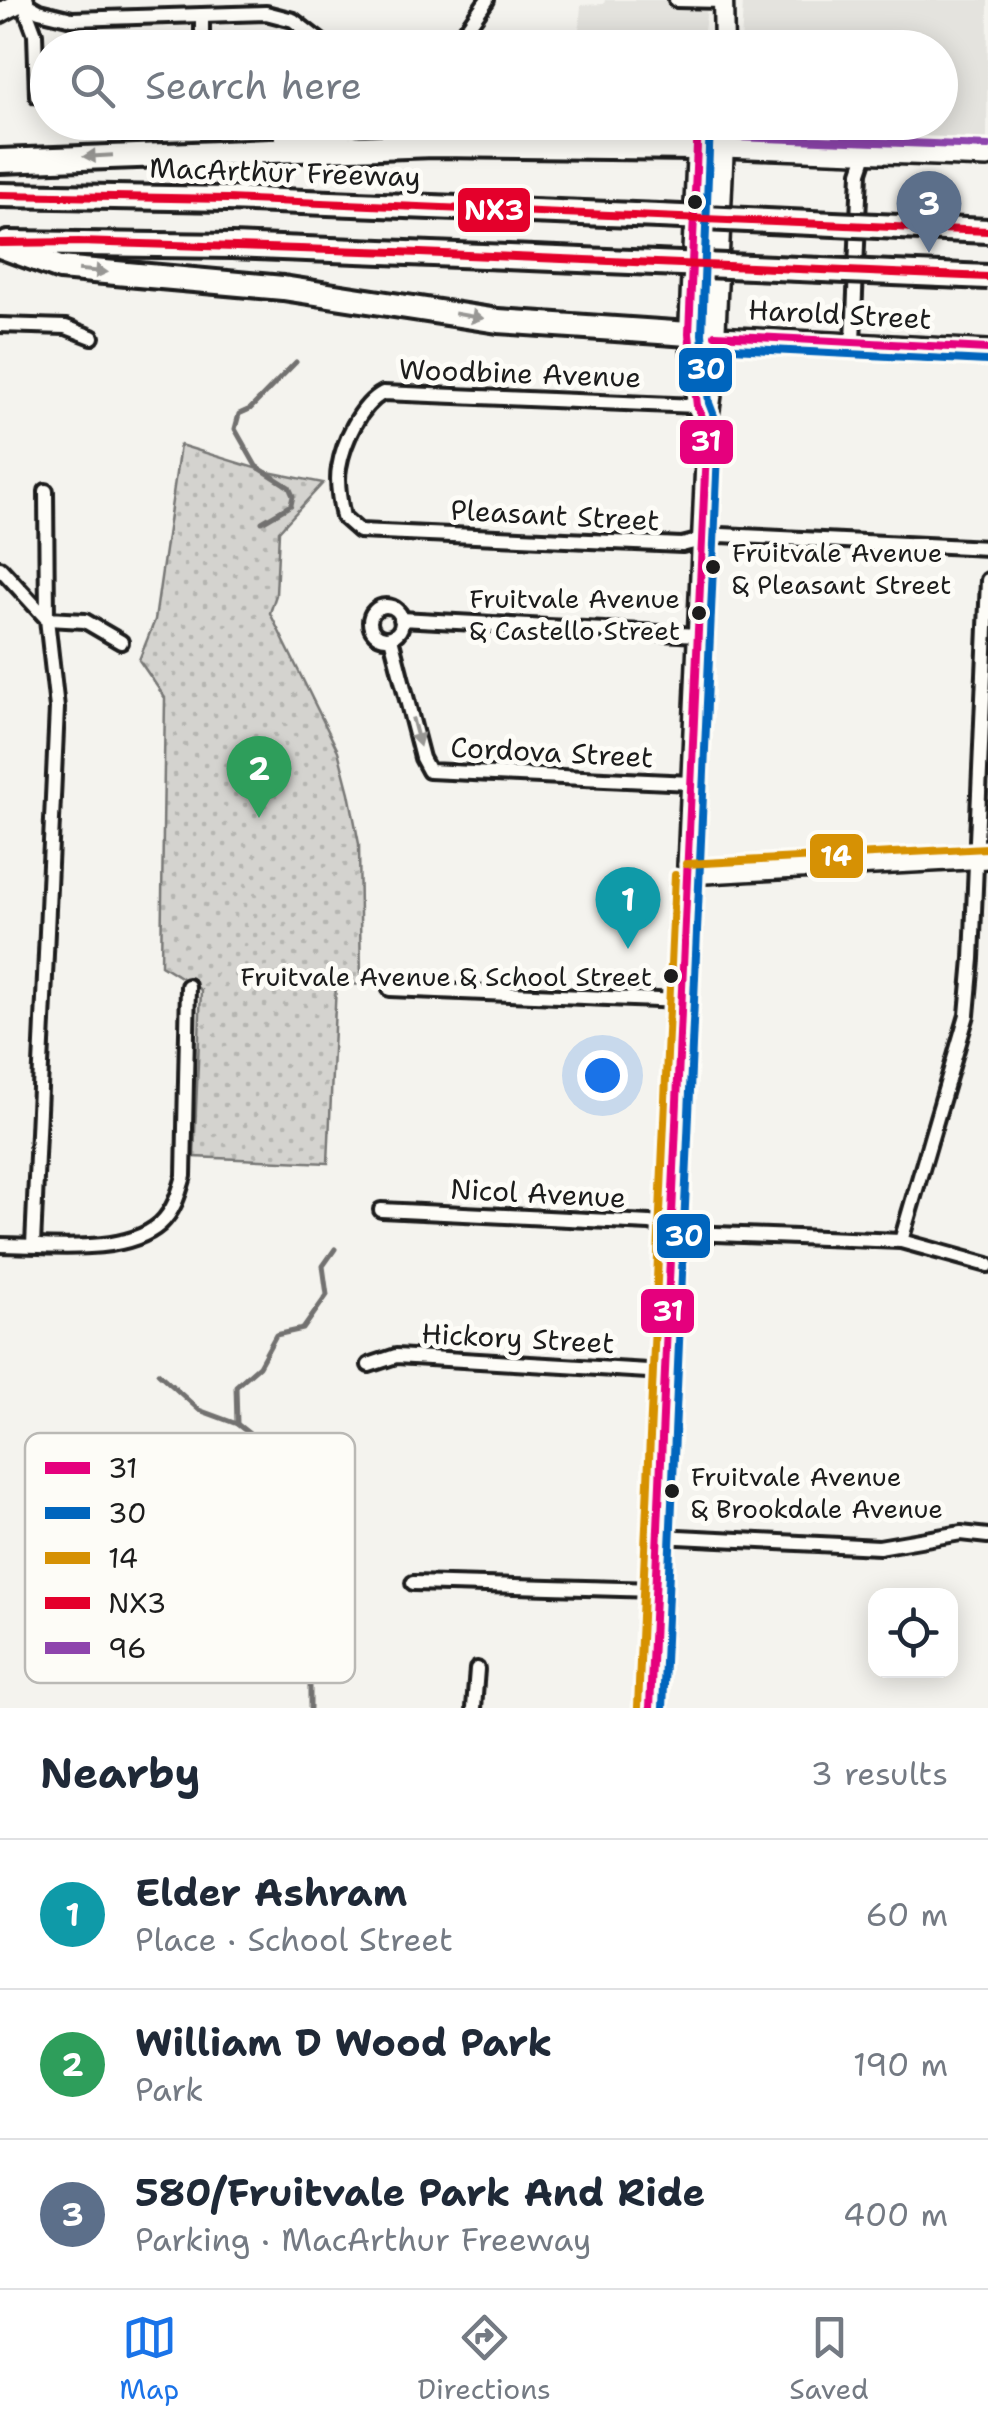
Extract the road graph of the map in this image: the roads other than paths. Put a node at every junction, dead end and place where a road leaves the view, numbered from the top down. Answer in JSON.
{"nodes":[{"id":1,"x":487,"y":0,"type":"edge"},
{"id":2,"x":676,"y":0,"type":"edge"},
{"id":3,"x":723,"y":0,"type":"edge"},
{"id":4,"x":24,"y":1,"type":"edge"},
{"id":5,"x":266,"y":6,"type":"edge"},
{"id":6,"x":0,"y":13,"type":"edge"},
{"id":7,"x":202,"y":15,"type":"junction"},
{"id":8,"x":34,"y":30,"type":"edge"},
{"id":9,"x":202,"y":30,"type":"edge"},
{"id":10,"x":306,"y":30,"type":"edge"},
{"id":11,"x":466,"y":30,"type":"edge"},
{"id":12,"x":722,"y":30,"type":"edge"},
{"id":13,"x":267,"y":140,"type":"edge"},
{"id":14,"x":697,"y":140,"type":"edge"},
{"id":15,"x":723,"y":140,"type":"edge"},
{"id":16,"x":696,"y":148,"type":"junction"},
{"id":17,"x":722,"y":149,"type":"junction"},
{"id":18,"x":170,"y":152,"type":"junction"},
{"id":19,"x":866,"y":154,"type":"junction"},
{"id":20,"x":988,"y":159,"type":"edge"},
{"id":21,"x":0,"y":161,"type":"edge"},
{"id":22,"x":0,"y":194,"type":"edge"},
{"id":23,"x":988,"y":231,"type":"edge"},
{"id":24,"x":0,"y":244,"type":"edge"},
{"id":25,"x":988,"y":278,"type":"edge"},
{"id":26,"x":0,"y":324,"type":"edge"},
{"id":27,"x":689,"y":334,"type":"junction"},
{"id":28,"x":715,"y":335,"type":"junction"},
{"id":29,"x":92,"y":336,"type":"dead end"},
{"id":30,"x":853,"y":342,"type":"junction"},
{"id":31,"x":988,"y":349,"type":"edge"},
{"id":32,"x":696,"y":406,"type":"junction"},
{"id":33,"x":707,"y":428,"type":"junction"},
{"id":34,"x":46,"y":491,"type":"dead end"},
{"id":35,"x":359,"y":531,"type":"joint"},
{"id":36,"x":702,"y":540,"type":"junction"},
{"id":37,"x":988,"y":548,"type":"edge"},
{"id":38,"x":0,"y":568,"type":"edge"},
{"id":39,"x":988,"y":580,"type":"edge"},
{"id":40,"x":47,"y":619,"type":"junction"},
{"id":41,"x":402,"y":619,"type":"junction"},
{"id":42,"x":698,"y":634,"type":"junction"},
{"id":43,"x":390,"y":638,"type":"junction"},
{"id":44,"x":121,"y":642,"type":"dead end"},
{"id":45,"x":692,"y":784,"type":"junction"},
{"id":46,"x":982,"y":862,"type":"edge"},
{"id":47,"x":687,"y":876,"type":"junction"},
{"id":48,"x":188,"y":986,"type":"dead end"},
{"id":49,"x":390,"y":989,"type":"dead end"},
{"id":50,"x":682,"y":1001,"type":"junction"},
{"id":51,"x":381,"y":1210,"type":"dead end"},
{"id":52,"x":672,"y":1229,"type":"junction"},
{"id":53,"x":901,"y":1240,"type":"junction"},
{"id":54,"x":0,"y":1244,"type":"edge"},
{"id":55,"x":33,"y":1245,"type":"junction"},
{"id":56,"x":988,"y":1264,"type":"edge"},
{"id":57,"x":368,"y":1365,"type":"dead end"},
{"id":58,"x":665,"y":1372,"type":"junction"},
{"id":59,"x":658,"y":1536,"type":"junction"},
{"id":60,"x":988,"y":1536,"type":"edge"},
{"id":61,"x":413,"y":1583,"type":"dead end"},
{"id":62,"x":656,"y":1590,"type":"junction"},
{"id":63,"x":476,"y":1670,"type":"dead end"},
{"id":64,"x":474,"y":1708,"type":"edge"},
{"id":65,"x":650,"y":1708,"type":"edge"}],
"edges":[{"from":1,"to":11,"type":"street"},
{"from":2,"to":3,"type":"street"},
{"from":3,"to":12,"type":"main road"},
{"from":4,"to":6,"type":"main road"},
{"from":4,"to":7,"type":"street"},
{"from":4,"to":8,"type":"street"},
{"from":5,"to":7,"type":"street"},
{"from":5,"to":10,"type":"street"},
{"from":7,"to":9,"type":"street"},
{"from":13,"to":18,"type":"highway"},
{"from":14,"to":16,"type":"main road"},
{"from":15,"to":17,"type":"main road"},
{"from":16,"to":17,"type":"main road"},
{"from":16,"to":18,"type":"highway"},
{"from":16,"to":27,"type":"main road"},
{"from":17,"to":19,"type":"street"},
{"from":17,"to":28,"type":"main road"},
{"from":18,"to":21,"type":"highway","one_way":true},
{"from":19,"to":20,"type":"street"},
{"from":19,"to":30,"type":"street"},
{"from":22,"to":23,"type":"highway","name":"MacArthur Freeway","bridge":true},
{"from":24,"to":25,"type":"highway","bridge":true},
{"from":24,"to":27,"type":"highway","one_way":true},
{"from":26,"to":29,"type":"street"},
{"from":27,"to":28,"type":"main road","name":"Harold Street"},
{"from":27,"to":32,"type":"main road"},
{"from":28,"to":30,"type":"street","name":"Harold Street"},
{"from":28,"to":33,"type":"main road"},
{"from":30,"to":31,"type":"street","name":"Harold Street"},
{"from":32,"to":33,"type":"main road"},
{"from":32,"to":35,"type":"street","name":"Woodbine Avenue"},
{"from":33,"to":36,"type":"main road"},
{"from":34,"to":40,"type":"street"},
{"from":35,"to":36,"type":"street","name":"Pleasant Street"},
{"from":36,"to":37,"type":"street","name":"Pleasant Street"},
{"from":36,"to":42,"type":"main road"},
{"from":38,"to":40,"type":"street"},
{"from":39,"to":46,"type":"street"},
{"from":40,"to":44,"type":"street"},
{"from":40,"to":55,"type":"street"},
{"from":41,"to":42,"type":"street"},
{"from":41,"to":43,"type":"street"},
{"from":41,"to":43,"type":"street"},
{"from":42,"to":45,"type":"main road"},
{"from":43,"to":45,"type":"street","name":"Cordova Street","one_way":true},
{"from":45,"to":47,"type":"main road"},
{"from":46,"to":47,"type":"street"},
{"from":46,"to":53,"type":"street"},
{"from":47,"to":50,"type":"main road"},
{"from":48,"to":55,"type":"street"},
{"from":49,"to":50,"type":"street"},
{"from":50,"to":52,"type":"main road"},
{"from":51,"to":52,"type":"street","name":"Nicol Avenue"},
{"from":52,"to":53,"type":"street","name":"Nicol Avenue"},
{"from":52,"to":58,"type":"main road"},
{"from":53,"to":56,"type":"street","name":"Nicol Avenue"},
{"from":54,"to":55,"type":"street"},
{"from":57,"to":58,"type":"street","name":"Hickory Street"},
{"from":58,"to":59,"type":"main road"},
{"from":59,"to":60,"type":"street"},
{"from":59,"to":62,"type":"main road"},
{"from":61,"to":62,"type":"street"},
{"from":62,"to":65,"type":"main road"},
{"from":63,"to":64,"type":"street"}]}
